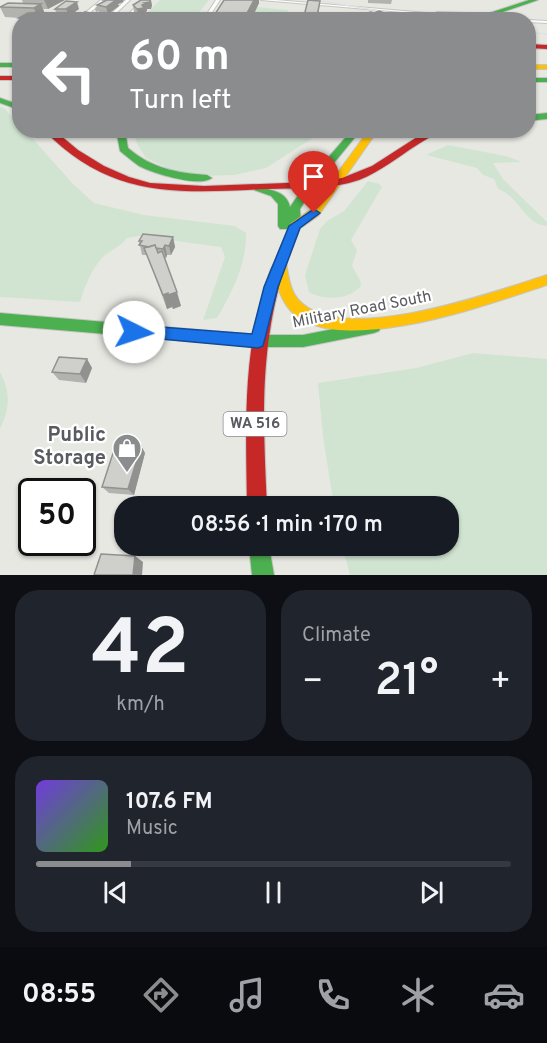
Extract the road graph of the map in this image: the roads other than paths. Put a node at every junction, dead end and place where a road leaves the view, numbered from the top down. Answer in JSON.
{"nodes":[{"id":1,"x":103,"y":0,"type":"edge"},
{"id":2,"x":128,"y":0,"type":"edge"},
{"id":3,"x":145,"y":0,"type":"edge"},
{"id":4,"x":263,"y":0,"type":"edge"},
{"id":5,"x":535,"y":0,"type":"edge"},
{"id":6,"x":547,"y":1,"type":"edge"},
{"id":7,"x":509,"y":2,"type":"edge"},
{"id":8,"x":88,"y":12,"type":"edge"},
{"id":9,"x":115,"y":12,"type":"edge"},
{"id":10,"x":132,"y":12,"type":"edge"},
{"id":11,"x":412,"y":12,"type":"edge"},
{"id":12,"x":482,"y":12,"type":"edge"},
{"id":13,"x":490,"y":12,"type":"edge"},
{"id":14,"x":58,"y":138,"type":"edge"},
{"id":15,"x":120,"y":138,"type":"edge"},
{"id":16,"x":350,"y":138,"type":"edge"},
{"id":17,"x":368,"y":138,"type":"edge"},
{"id":18,"x":419,"y":138,"type":"edge"},
{"id":19,"x":324,"y":168,"type":"junction"},
{"id":20,"x":336,"y":182,"type":"junction"},
{"id":21,"x":311,"y":184,"type":"junction"},
{"id":22,"x":228,"y":188,"type":"junction"},
{"id":23,"x":295,"y":226,"type":"junction"},
{"id":24,"x":288,"y":243,"type":"junction"},
{"id":25,"x":280,"y":263,"type":"junction"},
{"id":26,"x":547,"y":280,"type":"edge"},
{"id":27,"x":0,"y":319,"type":"edge"},
{"id":28,"x":408,"y":320,"type":"junction"},
{"id":29,"x":258,"y":341,"type":"junction"},
{"id":30,"x":257,"y":496,"type":"edge"},
{"id":31,"x":260,"y":556,"type":"edge"},
{"id":32,"x":263,"y":575,"type":"edge"}],
"edges":[{"from":1,"to":8,"type":"street"},
{"from":2,"to":9,"type":"street"},
{"from":3,"to":10,"type":"street"},
{"from":4,"to":11,"type":"street"},
{"from":5,"to":7,"type":"main road"},
{"from":6,"to":7,"type":"main road"},
{"from":7,"to":12,"type":"main road"},
{"from":7,"to":13,"type":"main road"},
{"from":14,"to":22,"type":"main road"},
{"from":15,"to":19,"type":"main road"},
{"from":16,"to":19,"type":"main road","number":"WA 516"},
{"from":17,"to":20,"type":"main road","number":"WA 516"},
{"from":18,"to":20,"type":"main road"},
{"from":19,"to":21,"type":"main road","number":"WA 516"},
{"from":20,"to":21,"type":"main road"},
{"from":20,"to":23,"type":"main road","number":"WA 516"},
{"from":21,"to":22,"type":"main road"},
{"from":21,"to":23,"type":"main road","number":"WA 516"},
{"from":22,"to":24,"type":"main road"},
{"from":23,"to":24,"type":"main road","number":"WA 516"},
{"from":24,"to":25,"type":"main road","number":"WA 516"},
{"from":25,"to":28,"type":"main road"},
{"from":25,"to":29,"type":"main road","number":"WA 516"},
{"from":26,"to":28,"type":"main road","name":"Military Road South"},
{"from":27,"to":29,"type":"main road","name":"Military Road South"},
{"from":28,"to":29,"type":"main road","name":"Military Road South"},
{"from":29,"to":30,"type":"main road","number":"WA 516"},
{"from":31,"to":32,"type":"main road"}]}
